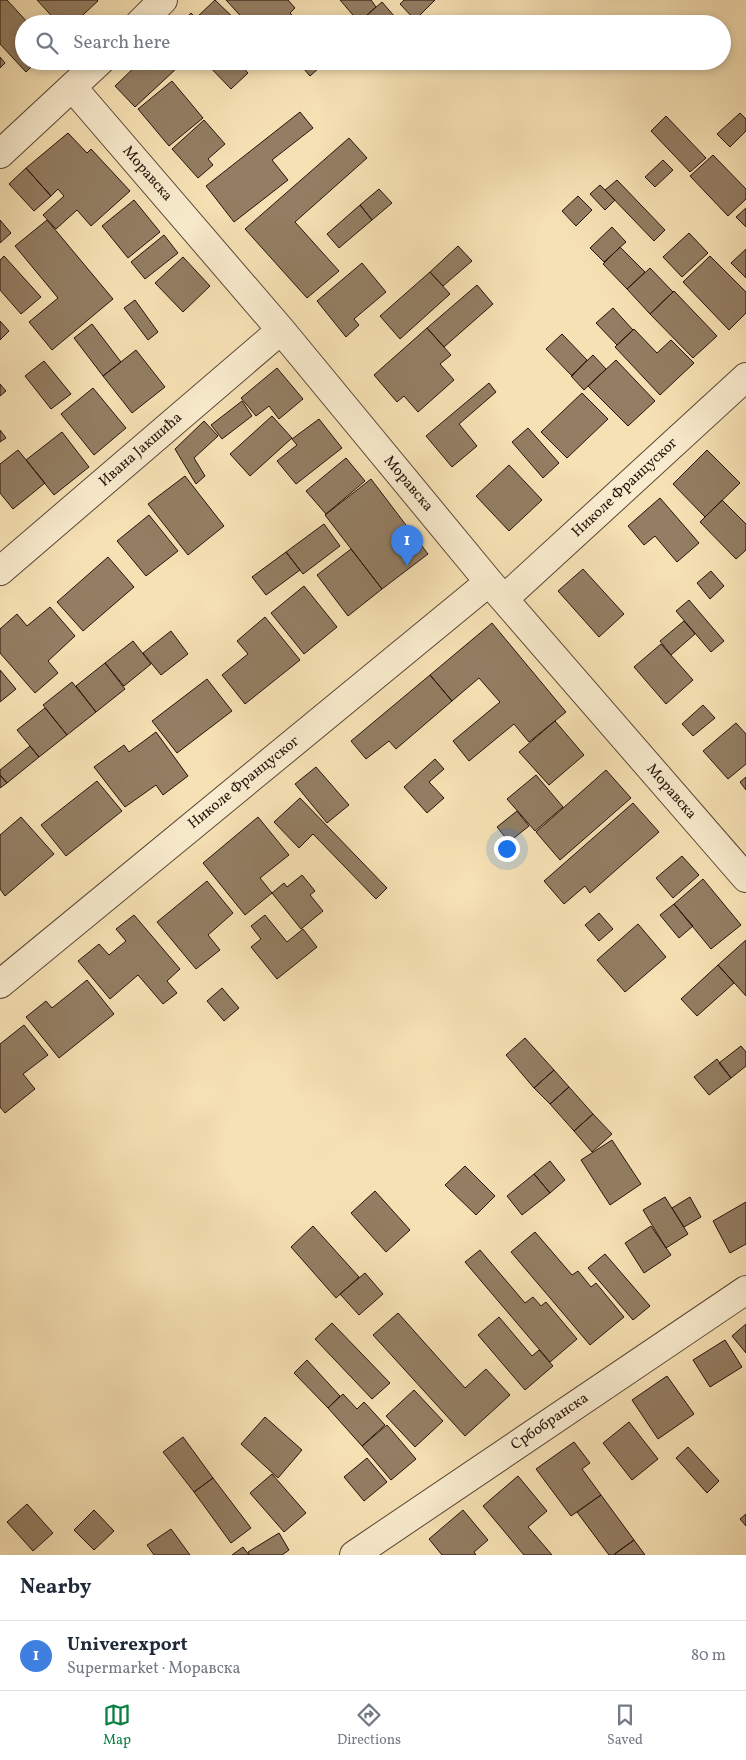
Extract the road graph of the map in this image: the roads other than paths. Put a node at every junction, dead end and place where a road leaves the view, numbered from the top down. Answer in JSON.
{"nodes":[{"id":1,"x":163,"y":0,"type":"edge"},
{"id":2,"x":148,"y":15,"type":"edge"},
{"id":3,"x":91,"y":70,"type":"edge"},
{"id":4,"x":73,"y":88,"type":"junction"},
{"id":5,"x":0,"y":154,"type":"edge"},
{"id":6,"x":281,"y":330,"type":"junction"},
{"id":7,"x":746,"y":377,"type":"edge"},
{"id":8,"x":0,"y":571,"type":"edge"},
{"id":9,"x":496,"y":590,"type":"junction"},
{"id":10,"x":746,"y":878,"type":"edge"},
{"id":11,"x":0,"y":984,"type":"edge"},
{"id":12,"x":746,"y":1290,"type":"edge"},
{"id":13,"x":354,"y":1555,"type":"edge"}],
"edges":[{"from":1,"to":2,"type":"street"},
{"from":3,"to":4,"type":"street"},
{"from":4,"to":5,"type":"street"},
{"from":4,"to":6,"type":"street","name":"Моравска"},
{"from":6,"to":8,"type":"street","name":"Ивана Јакшића"},
{"from":6,"to":9,"type":"street","name":"Моравска"},
{"from":7,"to":9,"type":"street","name":"Николе Француског"},
{"from":9,"to":10,"type":"street","name":"Моравска"},
{"from":9,"to":11,"type":"street","name":"Николе Француског"},
{"from":12,"to":13,"type":"street","name":"Србобранска"}]}
